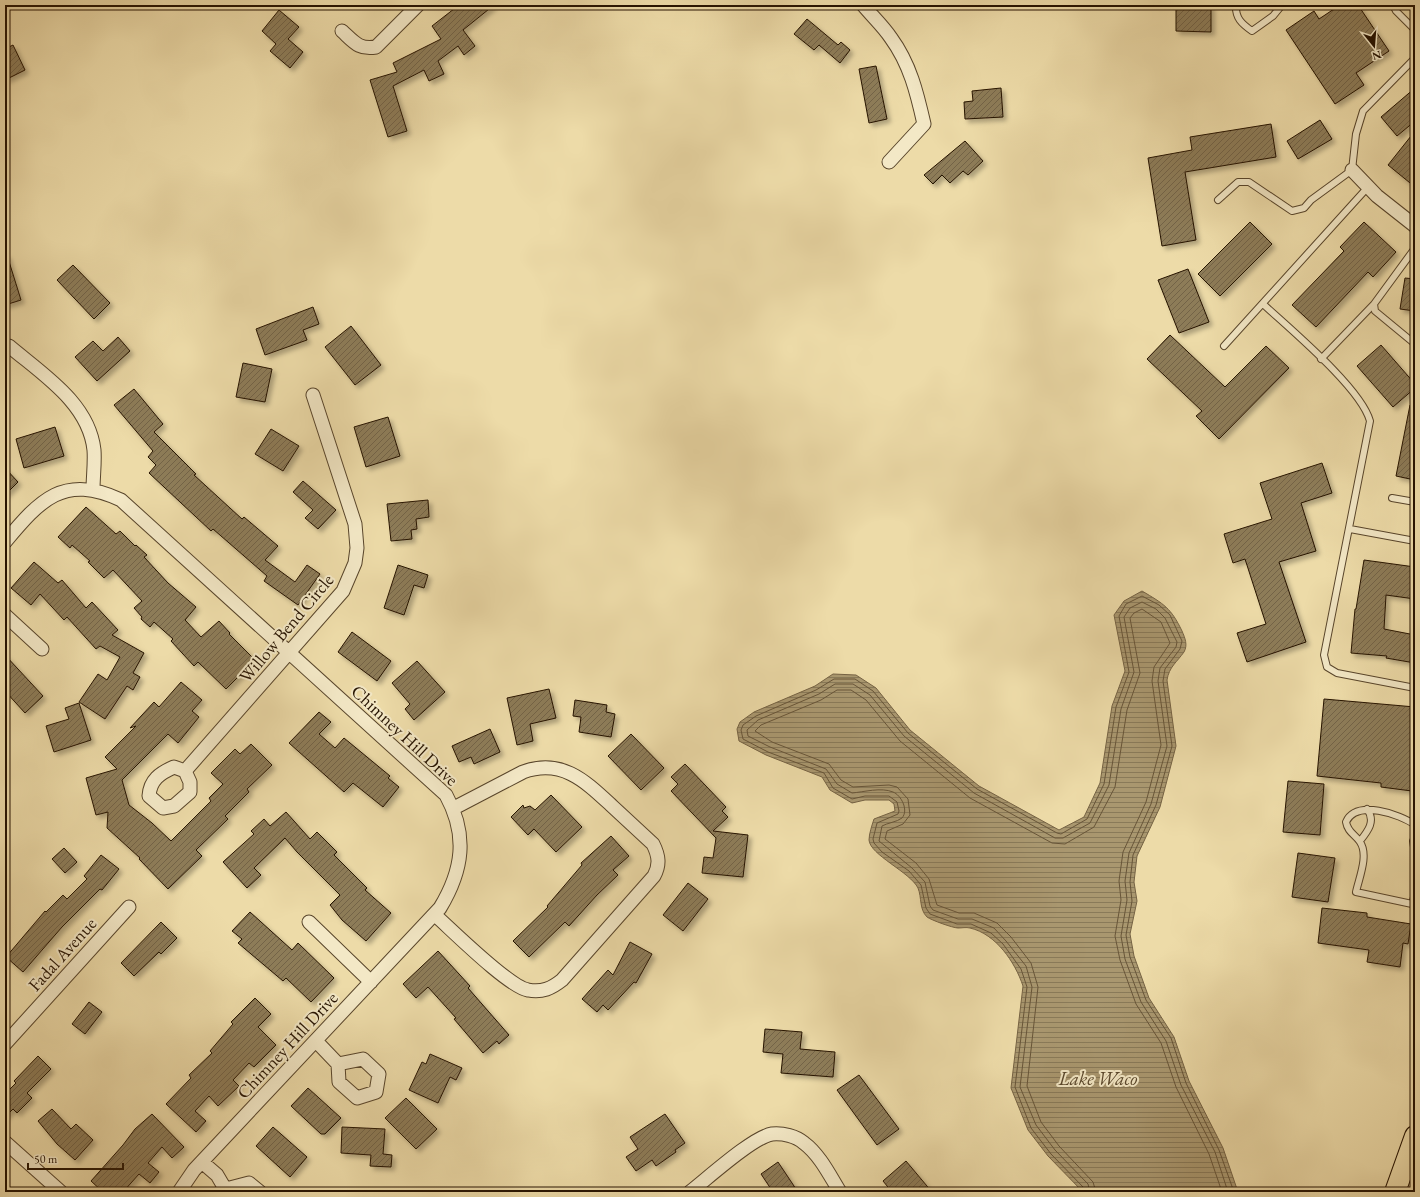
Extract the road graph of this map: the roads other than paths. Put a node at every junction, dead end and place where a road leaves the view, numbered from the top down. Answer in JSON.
{"nodes":[{"id":1,"x":418,"y":5,"type":"edge"},
{"id":2,"x":863,"y":5,"type":"edge"},
{"id":3,"x":1236,"y":5,"type":"edge"},
{"id":4,"x":1282,"y":5,"type":"edge"},
{"id":5,"x":1393,"y":5,"type":"edge"},
{"id":6,"x":1415,"y":30,"type":"edge"},
{"id":7,"x":342,"y":31,"type":"dead end"},
{"id":8,"x":1415,"y":58,"type":"edge"},
{"id":9,"x":889,"y":162,"type":"dead end"},
{"id":10,"x":1352,"y":170,"type":"junction"},
{"id":11,"x":1368,"y":187,"type":"junction"},
{"id":12,"x":1218,"y":200,"type":"dead end"},
{"id":13,"x":1415,"y":226,"type":"edge"},
{"id":14,"x":1415,"y":248,"type":"edge"},
{"id":15,"x":1263,"y":304,"type":"junction"},
{"id":16,"x":1374,"y":304,"type":"junction"},
{"id":17,"x":1415,"y":344,"type":"edge"},
{"id":18,"x":9,"y":346,"type":"dead end"},
{"id":19,"x":1224,"y":346,"type":"dead end"},
{"id":20,"x":1321,"y":359,"type":"junction"},
{"id":21,"x":312,"y":395,"type":"dead end"},
{"id":22,"x":92,"y":490,"type":"junction"},
{"id":23,"x":1392,"y":498,"type":"dead end"},
{"id":24,"x":1415,"y":502,"type":"edge"},
{"id":25,"x":1350,"y":529,"type":"junction"},
{"id":26,"x":1415,"y":541,"type":"edge"},
{"id":27,"x":5,"y":542,"type":"edge"},
{"id":28,"x":5,"y":615,"type":"edge"},
{"id":29,"x":42,"y":649,"type":"dead end"},
{"id":30,"x":290,"y":653,"type":"junction"},
{"id":31,"x":1415,"y":688,"type":"edge"},
{"id":32,"x":185,"y":771,"type":"dead end"},
{"id":33,"x":454,"y":808,"type":"junction"},
{"id":34,"x":1367,"y":809,"type":"junction"},
{"id":35,"x":1415,"y":825,"type":"edge"},
{"id":36,"x":1415,"y":837,"type":"edge"},
{"id":37,"x":1360,"y":841,"type":"junction"},
{"id":38,"x":1415,"y":853,"type":"edge"},
{"id":39,"x":1415,"y":894,"type":"edge"},
{"id":40,"x":129,"y":907,"type":"dead end"},
{"id":41,"x":435,"y":915,"type":"junction"},
{"id":42,"x":308,"y":922,"type":"dead end"},
{"id":43,"x":371,"y":982,"type":"junction"},
{"id":44,"x":316,"y":1041,"type":"junction"},
{"id":45,"x":5,"y":1044,"type":"edge"},
{"id":46,"x":338,"y":1064,"type":"dead end"},
{"id":47,"x":1415,"y":1136,"type":"edge"},
{"id":48,"x":5,"y":1142,"type":"edge"},
{"id":49,"x":202,"y":1162,"type":"junction"},
{"id":50,"x":226,"y":1191,"type":"edge"},
{"id":51,"x":61,"y":1192,"type":"edge"},
{"id":52,"x":179,"y":1192,"type":"edge"},
{"id":53,"x":260,"y":1192,"type":"edge"},
{"id":54,"x":690,"y":1192,"type":"edge"},
{"id":55,"x":840,"y":1192,"type":"edge"},
{"id":56,"x":1395,"y":1192,"type":"edge"}],
"edges":[{"from":1,"to":7,"type":"street"},
{"from":2,"to":9,"type":"street"},
{"from":3,"to":4,"type":"lane"},
{"from":5,"to":6,"type":"lane"},
{"from":8,"to":10,"type":"lane"},
{"from":10,"to":11,"type":"street"},
{"from":10,"to":12,"type":"lane"},
{"from":11,"to":13,"type":"street"},
{"from":11,"to":15,"type":"lane"},
{"from":14,"to":16,"type":"lane"},
{"from":15,"to":19,"type":"lane"},
{"from":15,"to":20,"type":"lane"},
{"from":16,"to":17,"type":"lane"},
{"from":16,"to":20,"type":"lane"},
{"from":18,"to":22,"type":"street"},
{"from":20,"to":25,"type":"lane"},
{"from":21,"to":30,"type":"street","name":"Willow Bend Circle"},
{"from":22,"to":27,"type":"street","name":"Chimney Hill Drive"},
{"from":22,"to":30,"type":"street","name":"Chimney Hill Drive"},
{"from":23,"to":24,"type":"lane"},
{"from":25,"to":26,"type":"lane"},
{"from":25,"to":31,"type":"lane"},
{"from":28,"to":29,"type":"street"},
{"from":30,"to":32,"type":"street","name":"Willow Bend Circle"},
{"from":30,"to":33,"type":"street","name":"Chimney Hill Drive"},
{"from":33,"to":41,"type":"street","name":"Chimney Hill Drive"},
{"from":33,"to":41,"type":"street"},
{"from":34,"to":35,"type":"lane"},
{"from":34,"to":37,"type":"lane"},
{"from":34,"to":37,"type":"lane"},
{"from":36,"to":38,"type":"lane"},
{"from":37,"to":39,"type":"lane"},
{"from":40,"to":45,"type":"street","name":"Fadal Avenue"},
{"from":41,"to":43,"type":"street","name":"Chimney Hill Drive"},
{"from":42,"to":43,"type":"street"},
{"from":43,"to":44,"type":"street","name":"Chimney Hill Drive"},
{"from":44,"to":46,"type":"street"},
{"from":44,"to":49,"type":"street","name":"Chimney Hill Drive"},
{"from":47,"to":56,"type":"main road"},
{"from":48,"to":51,"type":"street"},
{"from":49,"to":50,"type":"street"},
{"from":49,"to":52,"type":"street","name":"Chimney Hill Drive"},
{"from":50,"to":53,"type":"street"},
{"from":54,"to":55,"type":"street"}]}
